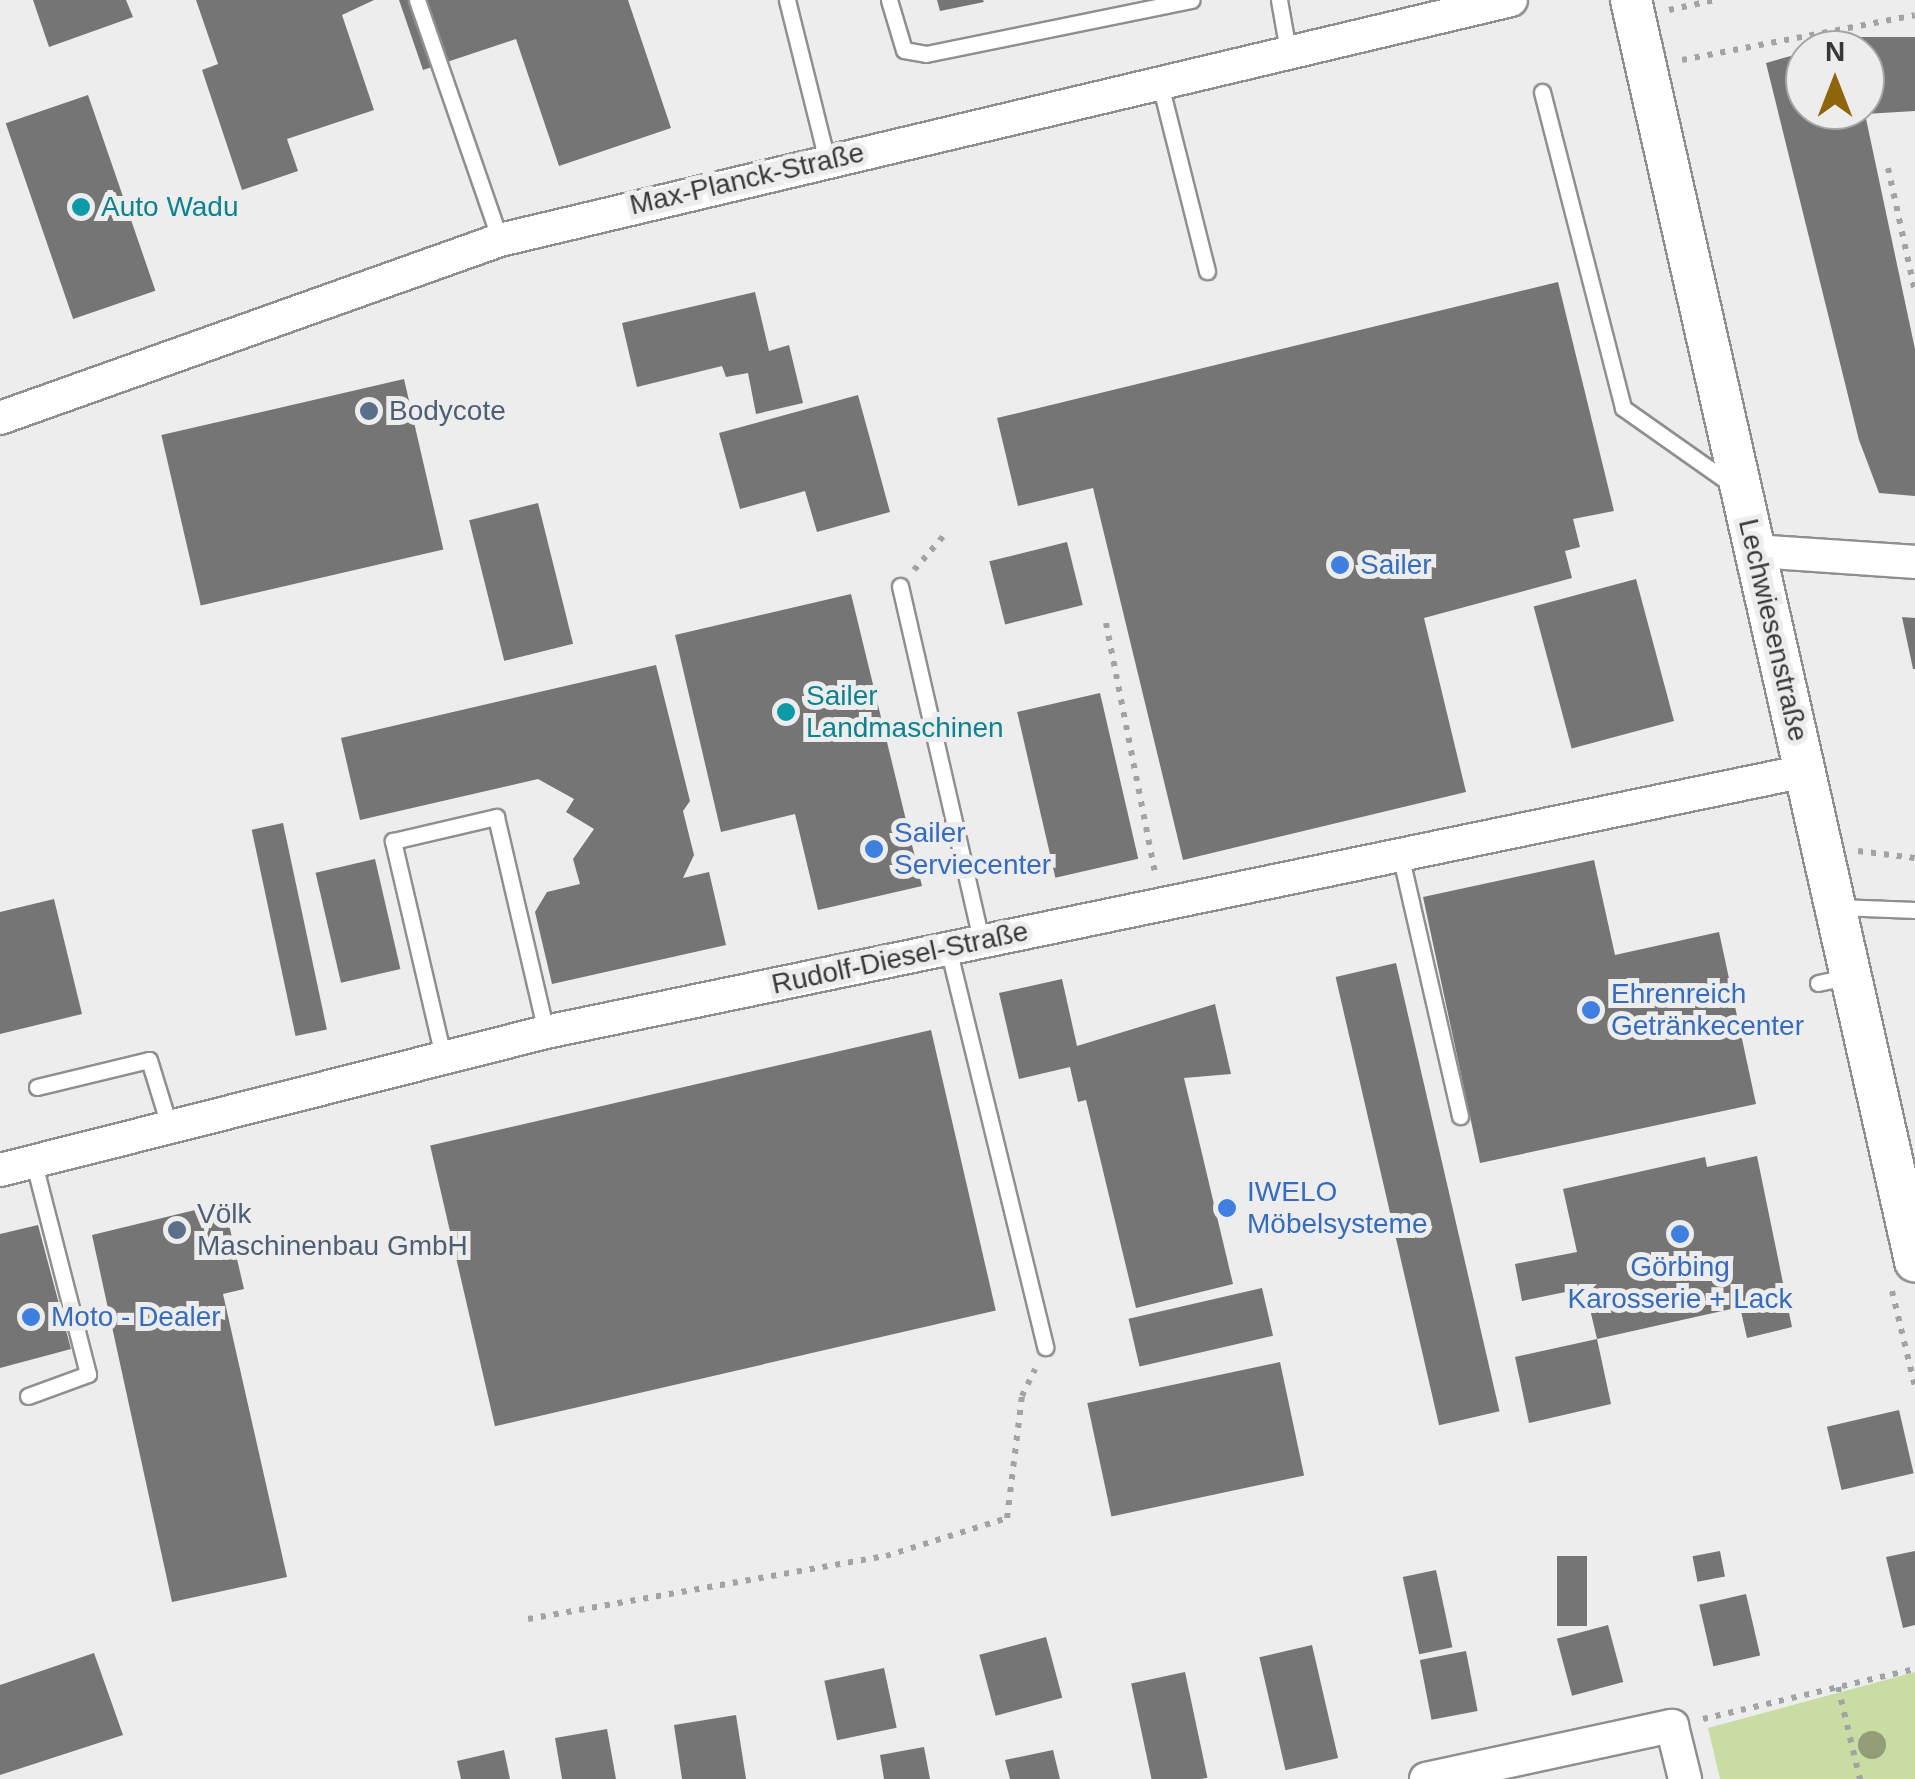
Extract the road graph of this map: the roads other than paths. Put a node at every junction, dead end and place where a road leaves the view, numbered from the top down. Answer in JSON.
{"nodes":[{"id":1,"x":418,"y":0,"type":"edge"},
{"id":2,"x":787,"y":0,"type":"edge"},
{"id":3,"x":889,"y":0,"type":"edge"},
{"id":4,"x":1192,"y":0,"type":"edge"},
{"id":5,"x":1278,"y":0,"type":"edge"},
{"id":6,"x":1511,"y":0,"type":"edge"},
{"id":7,"x":1650,"y":5,"type":"edge"},
{"id":8,"x":1290,"y":56,"type":"junction"},
{"id":9,"x":1160,"y":84,"type":"junction"},
{"id":10,"x":1542,"y":92,"type":"dead end"},
{"id":11,"x":827,"y":160,"type":"junction"},
{"id":12,"x":500,"y":240,"type":"junction"},
{"id":13,"x":1207,"y":270,"type":"dead end"},
{"id":14,"x":0,"y":418,"type":"edge"},
{"id":15,"x":1741,"y":491,"type":"junction"},
{"id":16,"x":1755,"y":550,"type":"junction"},
{"id":17,"x":1915,"y":562,"type":"edge"},
{"id":18,"x":900,"y":586,"type":"road end"},
{"id":19,"x":1805,"y":771,"type":"junction"},
{"id":20,"x":1400,"y":854,"type":"junction"},
{"id":21,"x":1834,"y":907,"type":"junction"},
{"id":22,"x":1915,"y":910,"type":"edge"},
{"id":23,"x":982,"y":940,"type":"junction"},
{"id":24,"x":948,"y":948,"type":"junction"},
{"id":25,"x":546,"y":1032,"type":"junction"},
{"id":26,"x":443,"y":1056,"type":"junction"},
{"id":27,"x":37,"y":1087,"type":"dead end"},
{"id":28,"x":1460,"y":1116,"type":"dead end"},
{"id":29,"x":168,"y":1125,"type":"junction"},
{"id":30,"x":33,"y":1160,"type":"junction"},
{"id":31,"x":0,"y":1170,"type":"edge"},
{"id":32,"x":1905,"y":1178,"type":"edge"},
{"id":33,"x":1910,"y":1220,"type":"edge"},
{"id":34,"x":1915,"y":1261,"type":"edge"},
{"id":35,"x":1045,"y":1347,"type":"road end"},
{"id":36,"x":28,"y":1396,"type":"dead end"},
{"id":37,"x":1426,"y":1779,"type":"edge"},
{"id":38,"x":1685,"y":1779,"type":"edge"}],
"edges":[{"from":1,"to":12,"type":"lane"},
{"from":2,"to":11,"type":"lane"},
{"from":3,"to":4,"type":"lane"},
{"from":5,"to":8,"type":"lane"},
{"from":6,"to":8,"type":"street","name":"Max-Planck-Straße"},
{"from":7,"to":15,"type":"street","name":"Lechwiesenstraße"},
{"from":8,"to":9,"type":"street","name":"Max-Planck-Straße"},
{"from":9,"to":11,"type":"street","name":"Max-Planck-Straße"},
{"from":9,"to":13,"type":"lane"},
{"from":10,"to":15,"type":"lane"},
{"from":11,"to":12,"type":"street","name":"Max-Planck-Straße"},
{"from":12,"to":14,"type":"street","name":"Max-Planck-Straße"},
{"from":15,"to":16,"type":"street","name":"Lechwiesenstraße"},
{"from":16,"to":17,"type":"street"},
{"from":16,"to":19,"type":"street","name":"Lechwiesenstraße"},
{"from":18,"to":23,"type":"lane"},
{"from":19,"to":20,"type":"street","name":"Rudolf-Diesel-Straße"},
{"from":19,"to":21,"type":"street","name":"Lechwiesenstraße"},
{"from":20,"to":23,"type":"street","name":"Rudolf-Diesel-Straße"},
{"from":20,"to":28,"type":"lane"},
{"from":21,"to":22,"type":"lane"},
{"from":21,"to":32,"type":"street","name":"Lechwiesenstraße"},
{"from":23,"to":24,"type":"street","name":"Rudolf-Diesel-Straße"},
{"from":24,"to":25,"type":"street","name":"Rudolf-Diesel-Straße"},
{"from":24,"to":35,"type":"lane"},
{"from":25,"to":26,"type":"street","name":"Rudolf-Diesel-Straße"},
{"from":25,"to":26,"type":"lane"},
{"from":26,"to":29,"type":"street","name":"Rudolf-Diesel-Straße"},
{"from":27,"to":29,"type":"lane"},
{"from":29,"to":30,"type":"street","name":"Rudolf-Diesel-Straße"},
{"from":30,"to":31,"type":"street","name":"Rudolf-Diesel-Straße"},
{"from":30,"to":36,"type":"lane"},
{"from":32,"to":33,"type":"street","name":"Lechwiesenstraße"},
{"from":33,"to":34,"type":"street","name":"Lechwiesenstraße"},
{"from":37,"to":38,"type":"street"}]}
